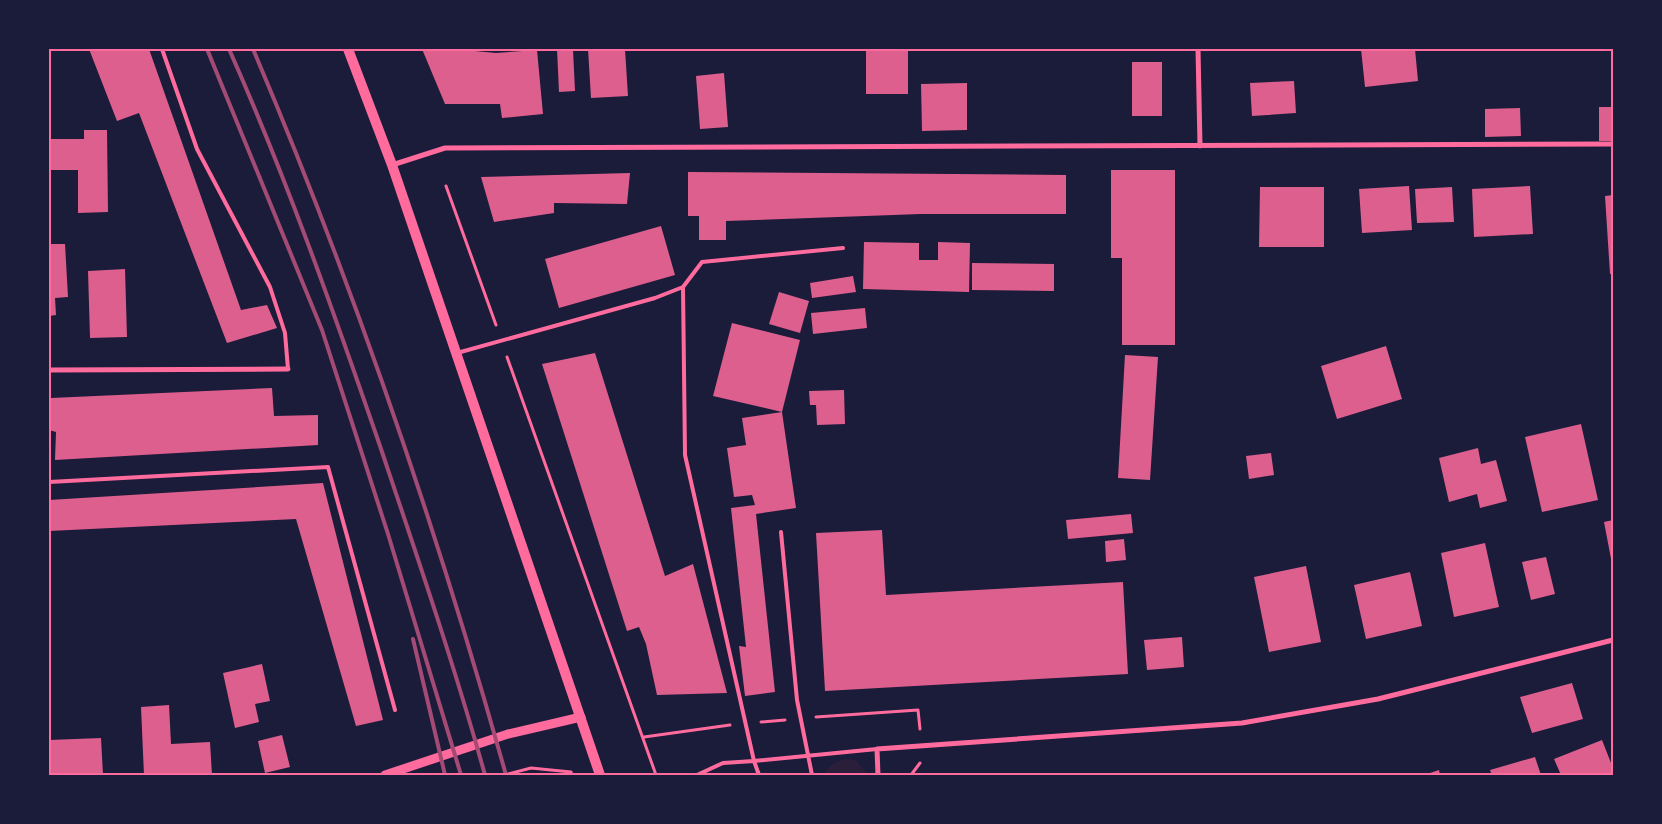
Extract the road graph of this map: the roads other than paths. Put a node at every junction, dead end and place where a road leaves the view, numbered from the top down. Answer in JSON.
{"nodes":[{"id":1,"x":162,"y":49,"type":"edge"},
{"id":2,"x":348,"y":49,"type":"edge"},
{"id":3,"x":1198,"y":49,"type":"edge"},
{"id":4,"x":1613,"y":144,"type":"edge"},
{"id":5,"x":1200,"y":146,"type":"junction"},
{"id":6,"x":392,"y":165,"type":"junction"},
{"id":7,"x":843,"y":248,"type":"dead end"},
{"id":8,"x":682,"y":287,"type":"junction"},
{"id":9,"x":457,"y":354,"type":"junction"},
{"id":10,"x":288,"y":369,"type":"joint"},
{"id":11,"x":49,"y":370,"type":"edge"},
{"id":12,"x":49,"y":482,"type":"edge"},
{"id":13,"x":781,"y":532,"type":"dead end"},
{"id":14,"x":1613,"y":640,"type":"edge"},
{"id":15,"x":395,"y":710,"type":"dead end"},
{"id":16,"x":581,"y":717,"type":"junction"},
{"id":17,"x":877,"y":749,"type":"junction"},
{"id":18,"x":810,"y":756,"type":"junction"},
{"id":19,"x":754,"y":761,"type":"junction"},
{"id":20,"x":385,"y":775,"type":"edge"},
{"id":21,"x":600,"y":775,"type":"edge"},
{"id":22,"x":697,"y":775,"type":"edge"},
{"id":23,"x":759,"y":775,"type":"edge"},
{"id":24,"x":812,"y":775,"type":"edge"},
{"id":25,"x":878,"y":775,"type":"edge"}],
"edges":[{"from":1,"to":10,"type":"lane"},
{"from":2,"to":6,"type":"main road"},
{"from":3,"to":5,"type":"street"},
{"from":4,"to":5,"type":"street"},
{"from":5,"to":6,"type":"street"},
{"from":6,"to":9,"type":"main road"},
{"from":7,"to":8,"type":"lane"},
{"from":8,"to":9,"type":"lane"},
{"from":8,"to":19,"type":"lane"},
{"from":9,"to":16,"type":"main road"},
{"from":10,"to":11,"type":"street"},
{"from":12,"to":15,"type":"lane"},
{"from":13,"to":18,"type":"lane"},
{"from":14,"to":17,"type":"street"},
{"from":16,"to":20,"type":"street"},
{"from":16,"to":21,"type":"main road"},
{"from":17,"to":18,"type":"lane"},
{"from":17,"to":25,"type":"street"},
{"from":18,"to":19,"type":"lane"},
{"from":18,"to":24,"type":"lane"},
{"from":19,"to":22,"type":"lane"},
{"from":19,"to":23,"type":"lane"}]}
